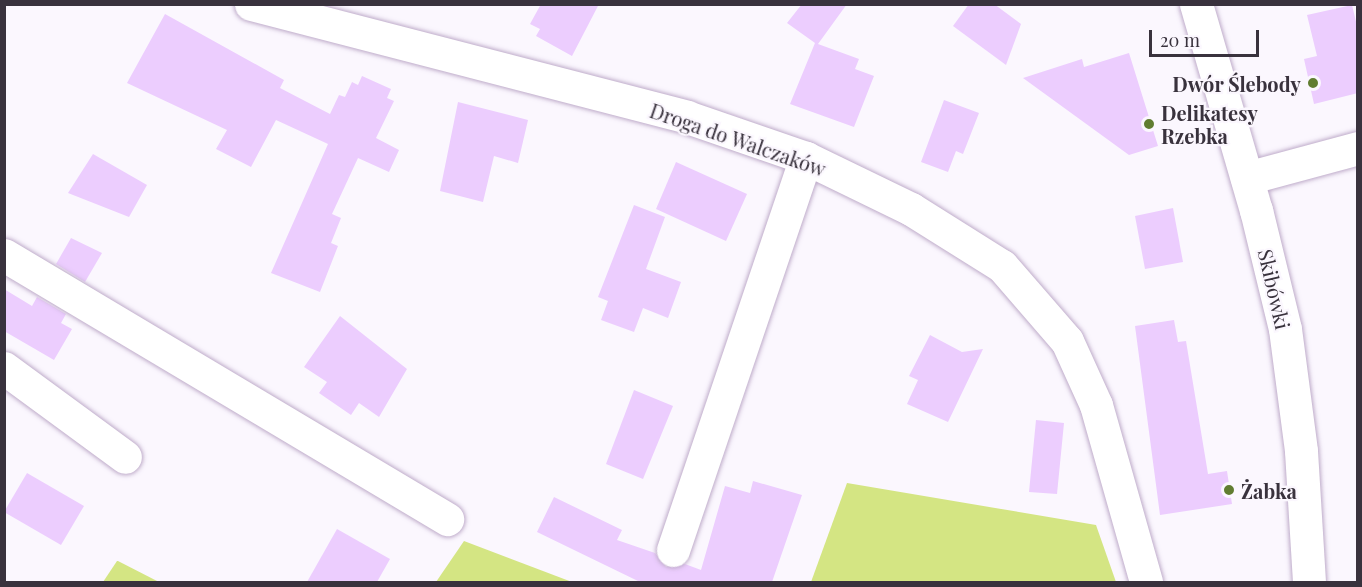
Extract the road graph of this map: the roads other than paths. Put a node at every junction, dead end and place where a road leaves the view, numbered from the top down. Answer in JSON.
{"nodes":[{"id":1,"x":251,"y":4,"type":"edge"},
{"id":2,"x":1196,"y":4,"type":"edge"},
{"id":3,"x":1358,"y":148,"type":"edge"},
{"id":4,"x":806,"y":158,"type":"junction"},
{"id":5,"x":1247,"y":178,"type":"junction"},
{"id":6,"x":4,"y":255,"type":"edge"},
{"id":7,"x":4,"y":368,"type":"edge"},
{"id":8,"x":125,"y":458,"type":"dead end"},
{"id":9,"x":447,"y":519,"type":"dead end"},
{"id":10,"x":673,"y":550,"type":"dead end"},
{"id":11,"x":1146,"y":582,"type":"edge"},
{"id":12,"x":1309,"y":582,"type":"edge"}],
"edges":[{"from":1,"to":4,"type":"street","name":"Droga do Walczaków"},
{"from":2,"to":5,"type":"street","name":"Skibówki"},
{"from":3,"to":5,"type":"street"},
{"from":4,"to":10,"type":"street"},
{"from":4,"to":11,"type":"street","name":"Droga do Walczaków"},
{"from":5,"to":12,"type":"street","name":"Skibówki"},
{"from":6,"to":9,"type":"street"},
{"from":7,"to":8,"type":"street"}]}
